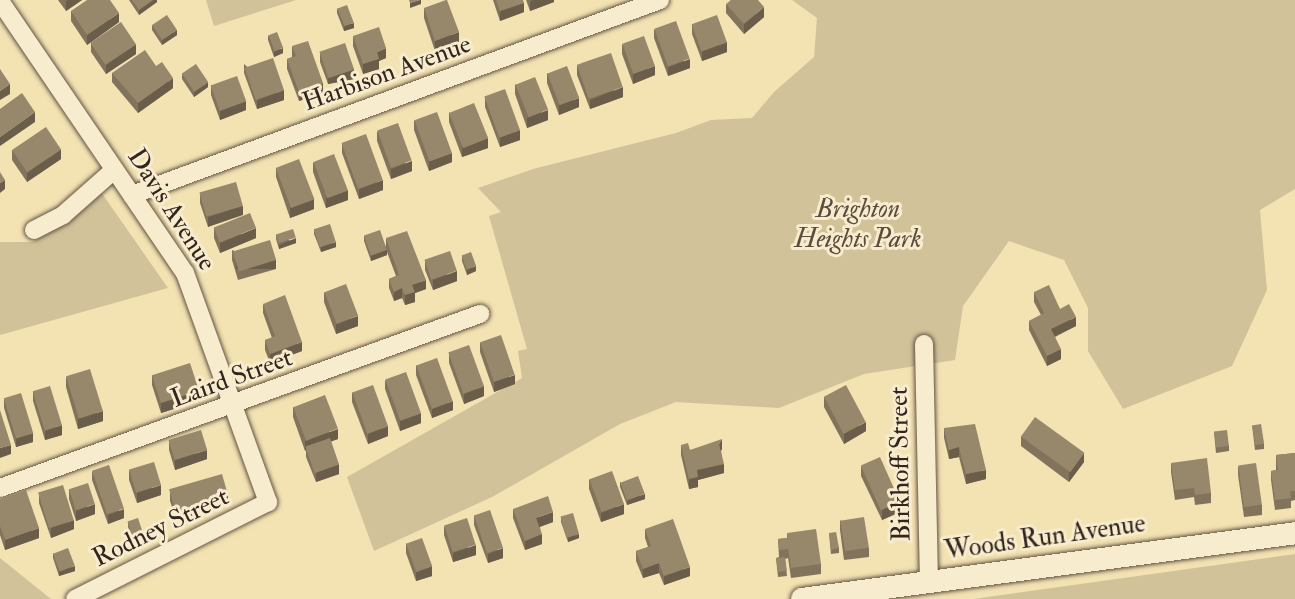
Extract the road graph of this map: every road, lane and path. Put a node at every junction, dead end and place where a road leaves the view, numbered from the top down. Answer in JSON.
{"nodes":[{"id":1,"x":660,"y":0,"type":"edge"},
{"id":2,"x":0,"y":1,"type":"edge"},
{"id":3,"x":114,"y":170,"type":"junction"},
{"id":4,"x":132,"y":195,"type":"junction"},
{"id":5,"x":34,"y":230,"type":"dead end"},
{"id":6,"x":480,"y":314,"type":"dead end"},
{"id":7,"x":924,"y":344,"type":"dead end"},
{"id":8,"x":234,"y":406,"type":"junction"},
{"id":9,"x":0,"y":488,"type":"edge"},
{"id":10,"x":268,"y":502,"type":"joint"},
{"id":11,"x":1295,"y":533,"type":"edge"},
{"id":12,"x":929,"y":582,"type":"junction"},
{"id":13,"x":75,"y":599,"type":"edge"},
{"id":14,"x":802,"y":599,"type":"edge"}],
"edges":[{"from":1,"to":4,"type":"street","name":"Harbison Avenue"},
{"from":2,"to":3,"type":"street","name":"Davis Avenue"},
{"from":3,"to":4,"type":"street","name":"Davis Avenue"},
{"from":3,"to":5,"type":"street"},
{"from":4,"to":8,"type":"street","name":"Davis Avenue"},
{"from":6,"to":8,"type":"street","name":"Laird Street"},
{"from":7,"to":12,"type":"street","name":"Birkhoff Street"},
{"from":8,"to":9,"type":"street","name":"Laird Street"},
{"from":8,"to":10,"type":"street","name":"Davis Avenue"},
{"from":10,"to":13,"type":"street","name":"Rodney Street"},
{"from":11,"to":12,"type":"street","name":"Woods Run Avenue"},
{"from":12,"to":14,"type":"street","name":"Woods Run Avenue"}]}
